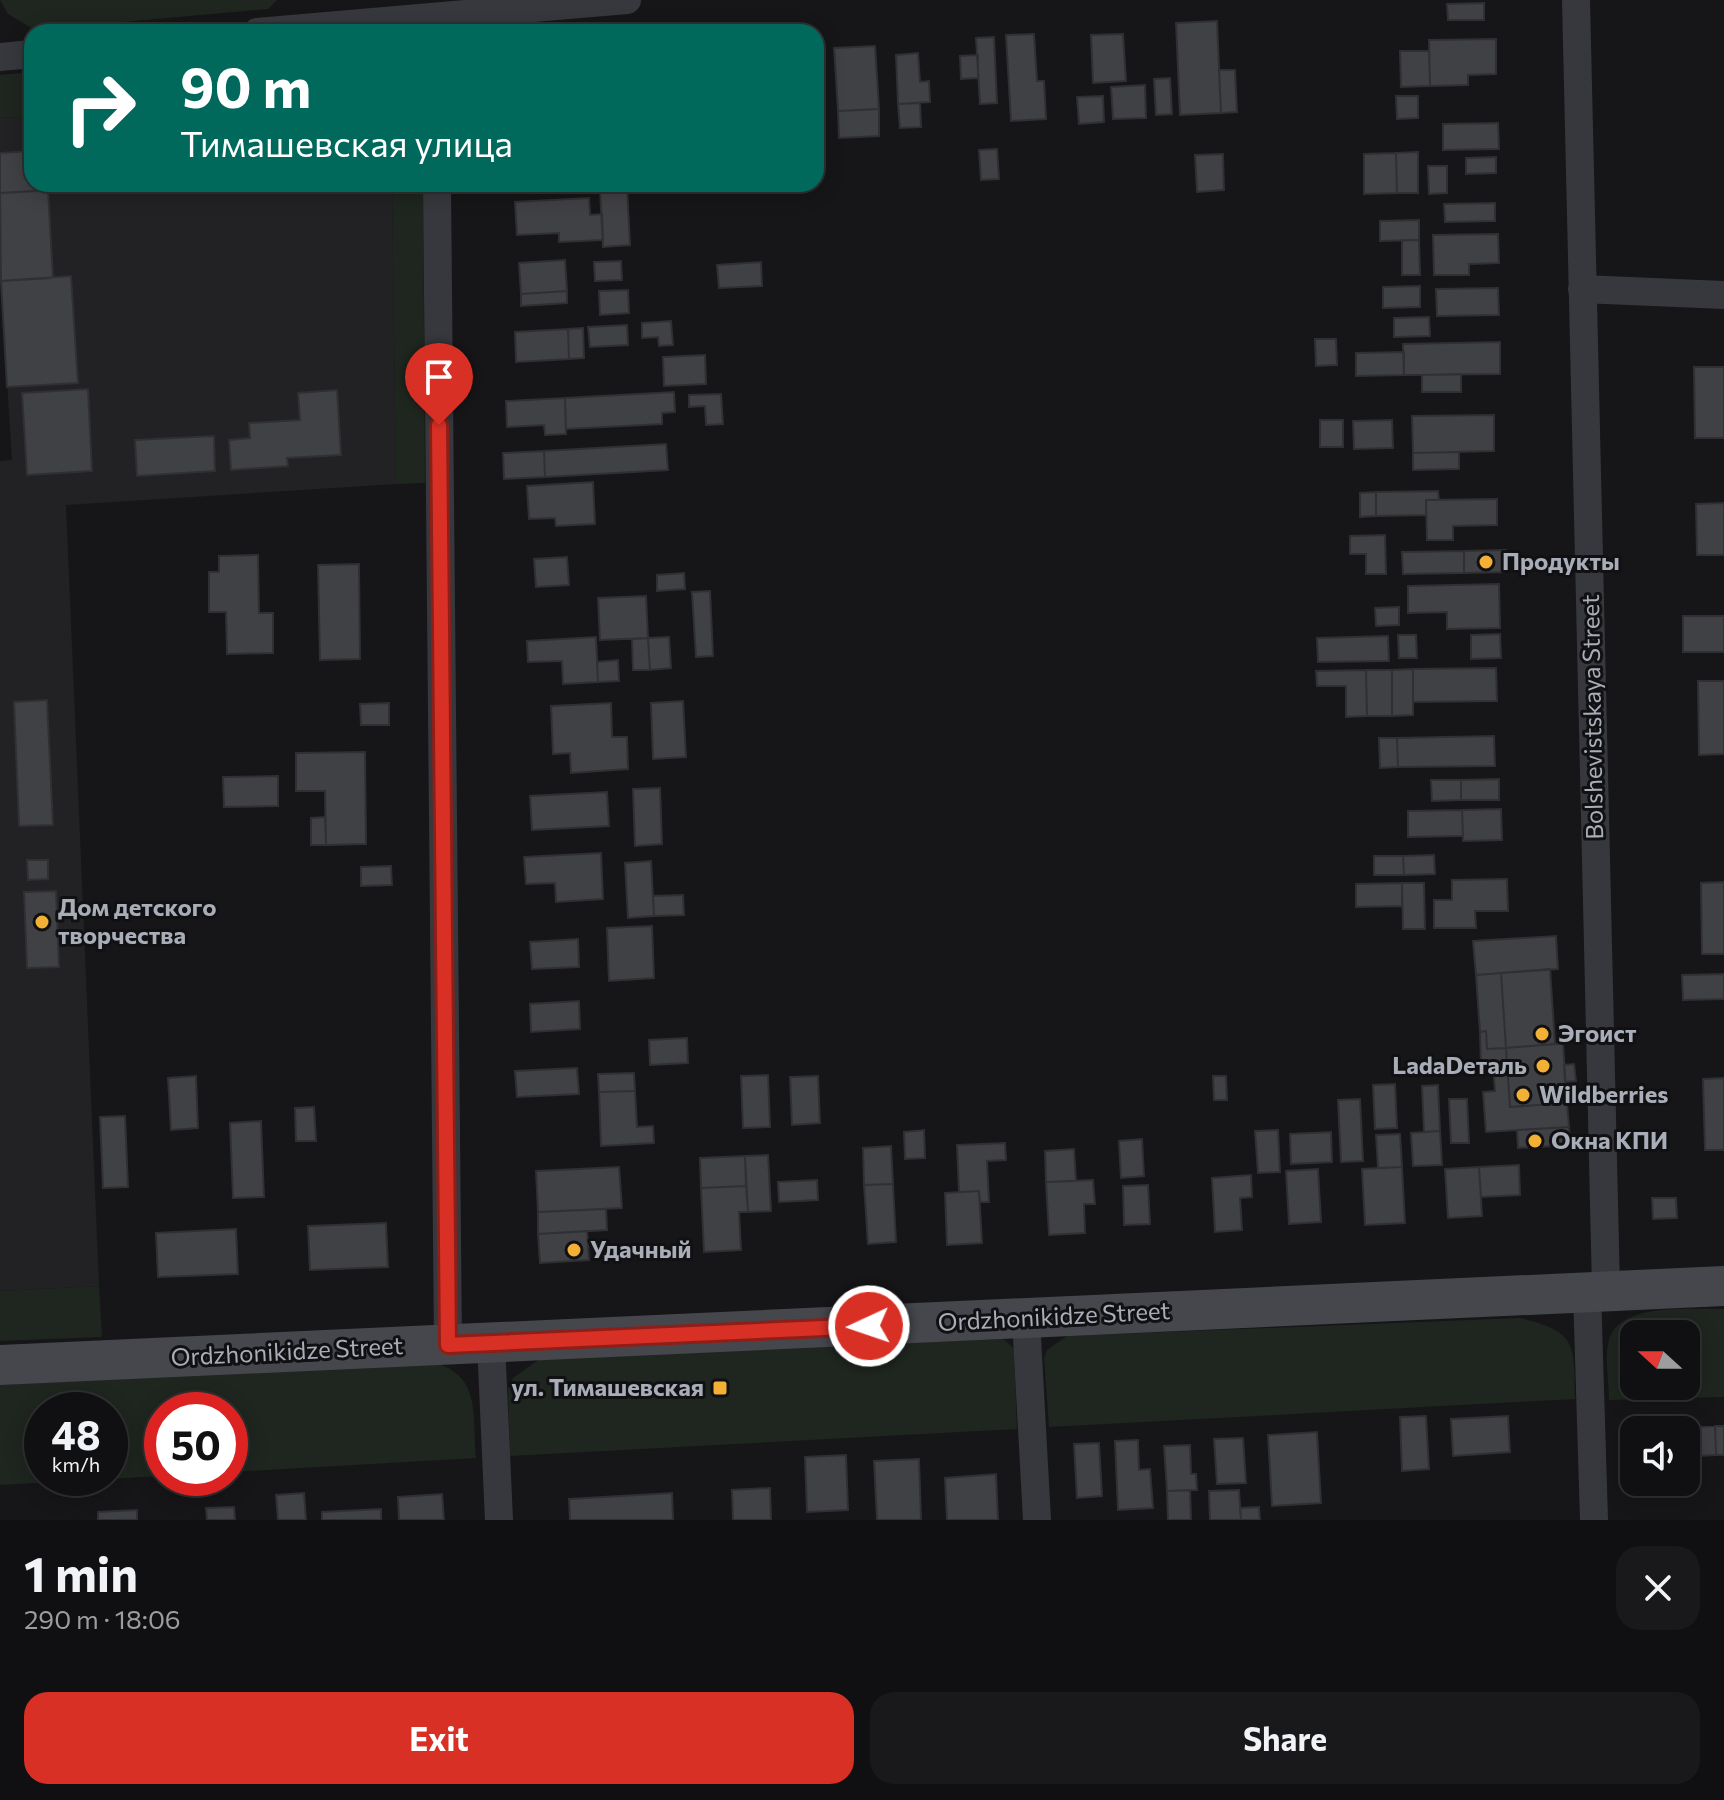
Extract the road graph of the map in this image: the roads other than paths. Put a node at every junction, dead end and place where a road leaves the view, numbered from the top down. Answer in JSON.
{"nodes":[{"id":1,"x":627,"y":0,"type":"edge"},
{"id":2,"x":1576,"y":0,"type":"edge"},
{"id":3,"x":436,"y":24,"type":"edge"},
{"id":4,"x":24,"y":55,"type":"edge"},
{"id":5,"x":0,"y":57,"type":"edge"},
{"id":6,"x":437,"y":192,"type":"edge"},
{"id":7,"x":1582,"y":289,"type":"junction"},
{"id":8,"x":1724,"y":295,"type":"edge"},
{"id":9,"x":1724,"y":1286,"type":"edge"},
{"id":10,"x":1597,"y":1290,"type":"junction"},
{"id":11,"x":1026,"y":1319,"type":"junction"},
{"id":12,"x":491,"y":1343,"type":"junction"},
{"id":13,"x":448,"y":1345,"type":"junction"},
{"id":14,"x":0,"y":1365,"type":"edge"},
{"id":15,"x":499,"y":1520,"type":"edge"},
{"id":16,"x":1037,"y":1520,"type":"edge"},
{"id":17,"x":1594,"y":1520,"type":"edge"}],
"edges":[{"from":1,"to":3,"type":"street"},
{"from":2,"to":7,"type":"street","name":"Bolshevistskaya Street"},
{"from":4,"to":5,"type":"street"},
{"from":6,"to":13,"type":"street"},
{"from":7,"to":8,"type":"street"},
{"from":7,"to":10,"type":"street","name":"Bolshevistskaya Street"},
{"from":9,"to":10,"type":"main road","name":"Ordzhonikidze Street"},
{"from":10,"to":11,"type":"main road","name":"Ordzhonikidze Street"},
{"from":10,"to":17,"type":"street","name":"Bolshevistskaya Street"},
{"from":11,"to":12,"type":"main road","name":"Ordzhonikidze Street"},
{"from":11,"to":16,"type":"street"},
{"from":12,"to":13,"type":"main road","name":"Ordzhonikidze Street"},
{"from":12,"to":15,"type":"street"},
{"from":13,"to":14,"type":"main road","name":"Ordzhonikidze Street"}]}
